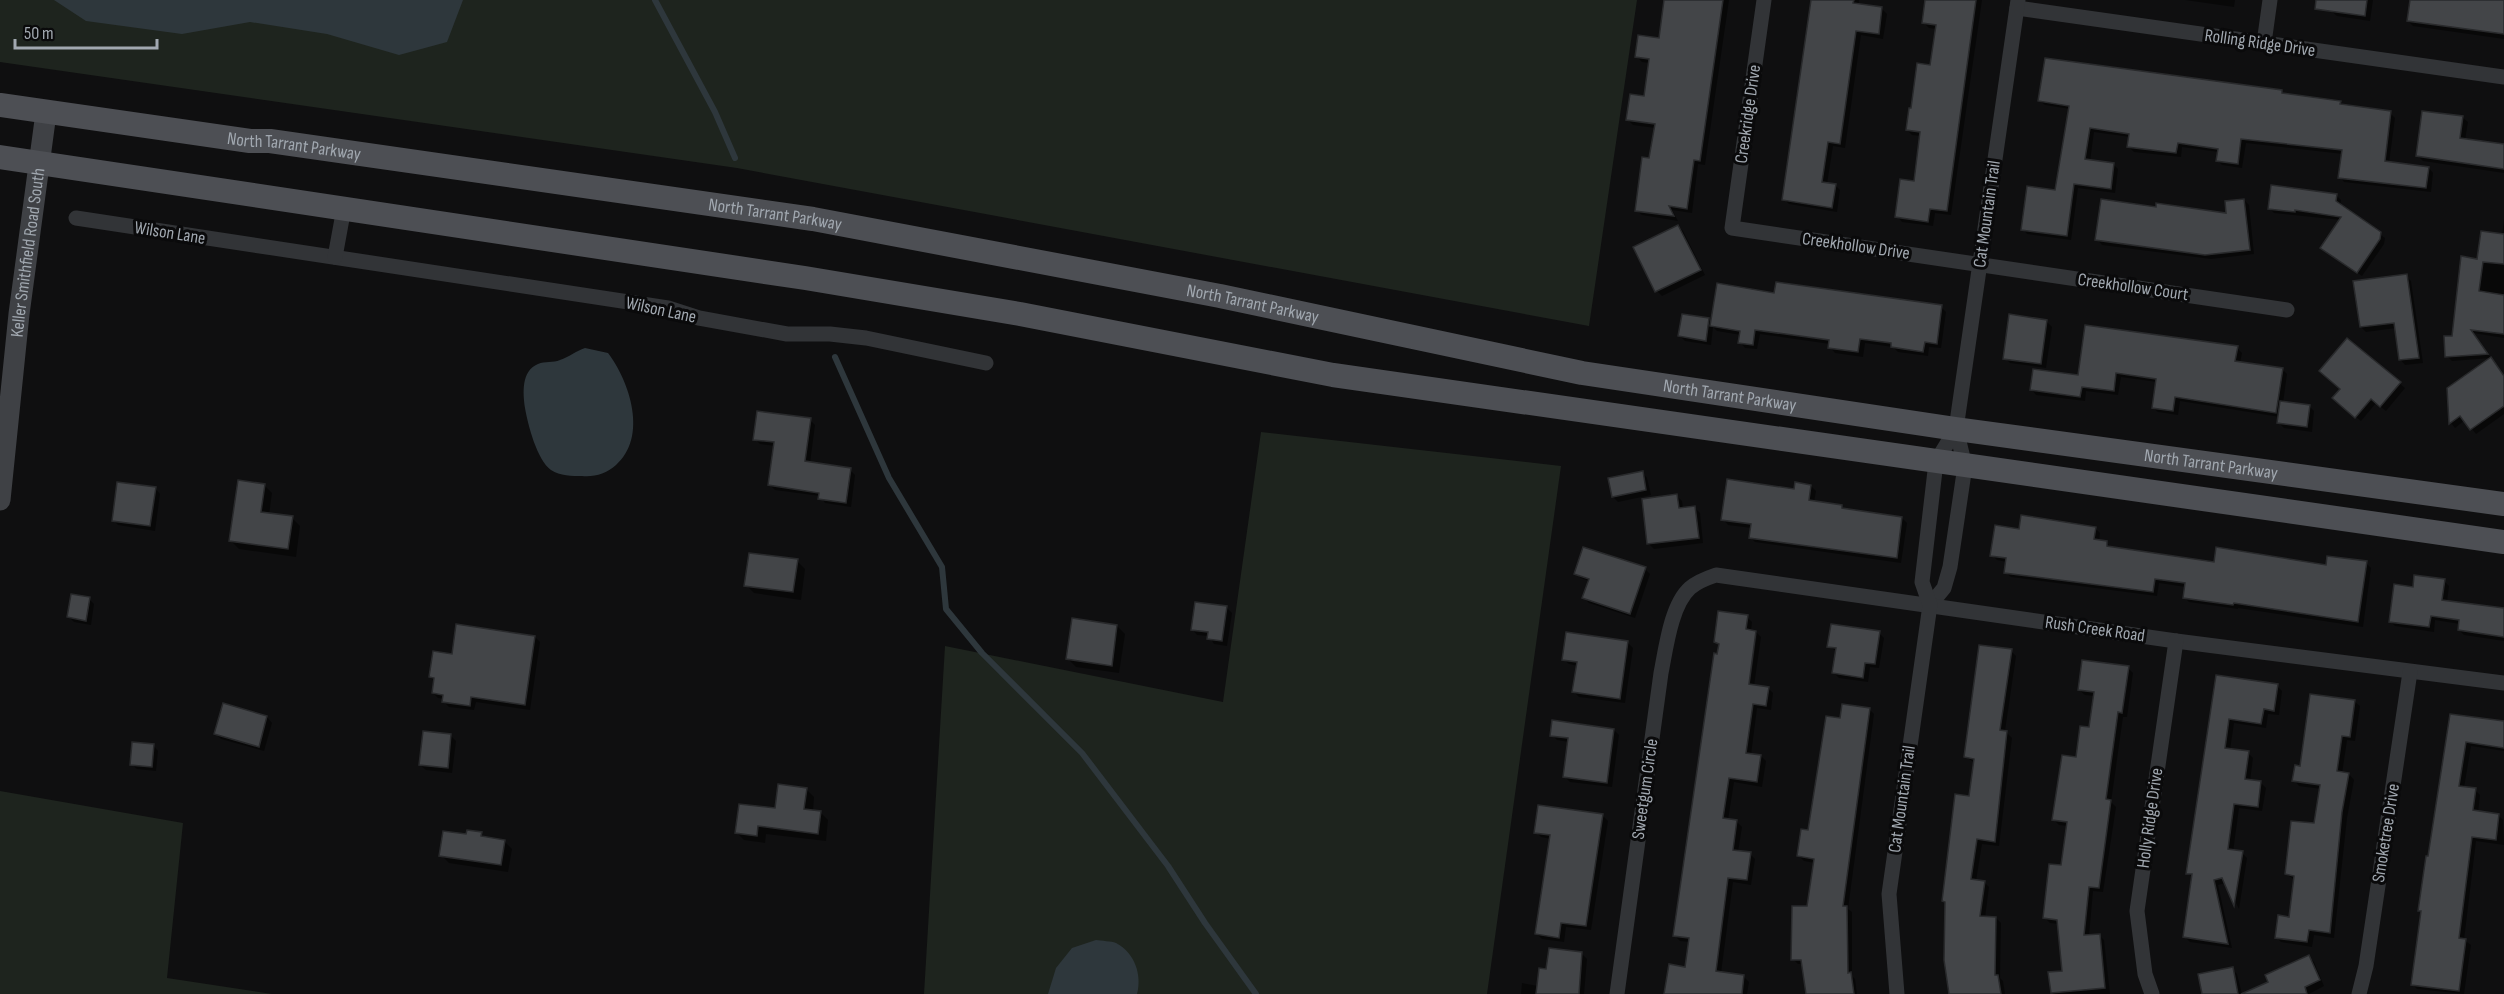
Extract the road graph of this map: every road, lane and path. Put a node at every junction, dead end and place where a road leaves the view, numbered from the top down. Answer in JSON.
{"nodes":[{"id":1,"x":1764,"y":0,"type":"edge"},
{"id":2,"x":2270,"y":0,"type":"edge"},
{"id":3,"x":2017,"y":4,"type":"edge"},
{"id":4,"x":2264,"y":43,"type":"junction"},
{"id":5,"x":2504,"y":77,"type":"edge"},
{"id":6,"x":0,"y":105,"type":"edge"},
{"id":7,"x":46,"y":113,"type":"junction"},
{"id":8,"x":0,"y":157,"type":"edge"},
{"id":9,"x":39,"y":162,"type":"junction"},
{"id":10,"x":344,"y":208,"type":"junction"},
{"id":11,"x":76,"y":218,"type":"dead end"},
{"id":12,"x":1732,"y":228,"type":"joint"},
{"id":13,"x":335,"y":257,"type":"junction"},
{"id":14,"x":1980,"y":264,"type":"junction"},
{"id":15,"x":2287,"y":310,"type":"dead end"},
{"id":16,"x":986,"y":363,"type":"dead end"},
{"id":17,"x":1956,"y":429,"type":"junction"},
{"id":18,"x":1936,"y":462,"type":"junction"},
{"id":19,"x":1965,"y":466,"type":"junction"},
{"id":20,"x":0,"y":501,"type":"edge"},
{"id":21,"x":2504,"y":504,"type":"edge"},
{"id":22,"x":2504,"y":542,"type":"edge"},
{"id":23,"x":1690,"y":588,"type":"joint"},
{"id":24,"x":1930,"y":604,"type":"junction"},
{"id":25,"x":2176,"y":641,"type":"junction"},
{"id":26,"x":2410,"y":672,"type":"junction"},
{"id":27,"x":2504,"y":683,"type":"edge"},
{"id":28,"x":1617,"y":994,"type":"edge"},
{"id":29,"x":1897,"y":994,"type":"edge"},
{"id":30,"x":2152,"y":994,"type":"edge"},
{"id":31,"x":2360,"y":994,"type":"edge"}],
"edges":[{"from":1,"to":12,"type":"street","name":"Creekridge Drive"},
{"from":2,"to":4,"type":"street"},
{"from":3,"to":4,"type":"street","name":"Rolling Ridge Drive"},
{"from":3,"to":14,"type":"street","name":"Cat Mountain Trail"},
{"from":4,"to":5,"type":"street","name":"Rolling Ridge Drive"},
{"from":6,"to":7,"type":"main road","name":"North Tarrant Parkway"},
{"from":7,"to":9,"type":"main road","name":"Keller Smithfield Road South"},
{"from":7,"to":17,"type":"main road","name":"North Tarrant Parkway"},
{"from":8,"to":9,"type":"main road","name":"North Tarrant Parkway"},
{"from":9,"to":10,"type":"main road","name":"North Tarrant Parkway"},
{"from":9,"to":20,"type":"main road","name":"Keller Smithfield Road South"},
{"from":10,"to":13,"type":"street"},
{"from":10,"to":18,"type":"main road","name":"North Tarrant Parkway"},
{"from":11,"to":13,"type":"street","name":"Wilson Lane"},
{"from":12,"to":14,"type":"street","name":"Creekhollow Drive"},
{"from":13,"to":16,"type":"street","name":"Wilson Lane"},
{"from":14,"to":15,"type":"street","name":"Creekhollow Court"},
{"from":14,"to":17,"type":"street","name":"Cat Mountain Trail"},
{"from":17,"to":18,"type":"street","name":"Cat Mountain Trail"},
{"from":17,"to":19,"type":"street","name":"Cat Mountain Trail"},
{"from":17,"to":21,"type":"main road","name":"North Tarrant Parkway"},
{"from":18,"to":19,"type":"main road","name":"North Tarrant Parkway"},
{"from":18,"to":24,"type":"street","name":"Cat Mountain Trail"},
{"from":19,"to":22,"type":"main road","name":"North Tarrant Parkway"},
{"from":19,"to":24,"type":"street","name":"Cat Mountain Trail"},
{"from":23,"to":24,"type":"street","name":"Rush Creek Road"},
{"from":23,"to":28,"type":"street","name":"Sweetgum Circle"},
{"from":24,"to":25,"type":"street","name":"Rush Creek Road"},
{"from":24,"to":29,"type":"street","name":"Cat Mountain Trail"},
{"from":25,"to":26,"type":"street","name":"Rush Creek Road"},
{"from":25,"to":30,"type":"street","name":"Holly Ridge Drive"},
{"from":26,"to":27,"type":"street","name":"Rush Creek Road"},
{"from":26,"to":31,"type":"street","name":"Smoketree Drive"}]}
